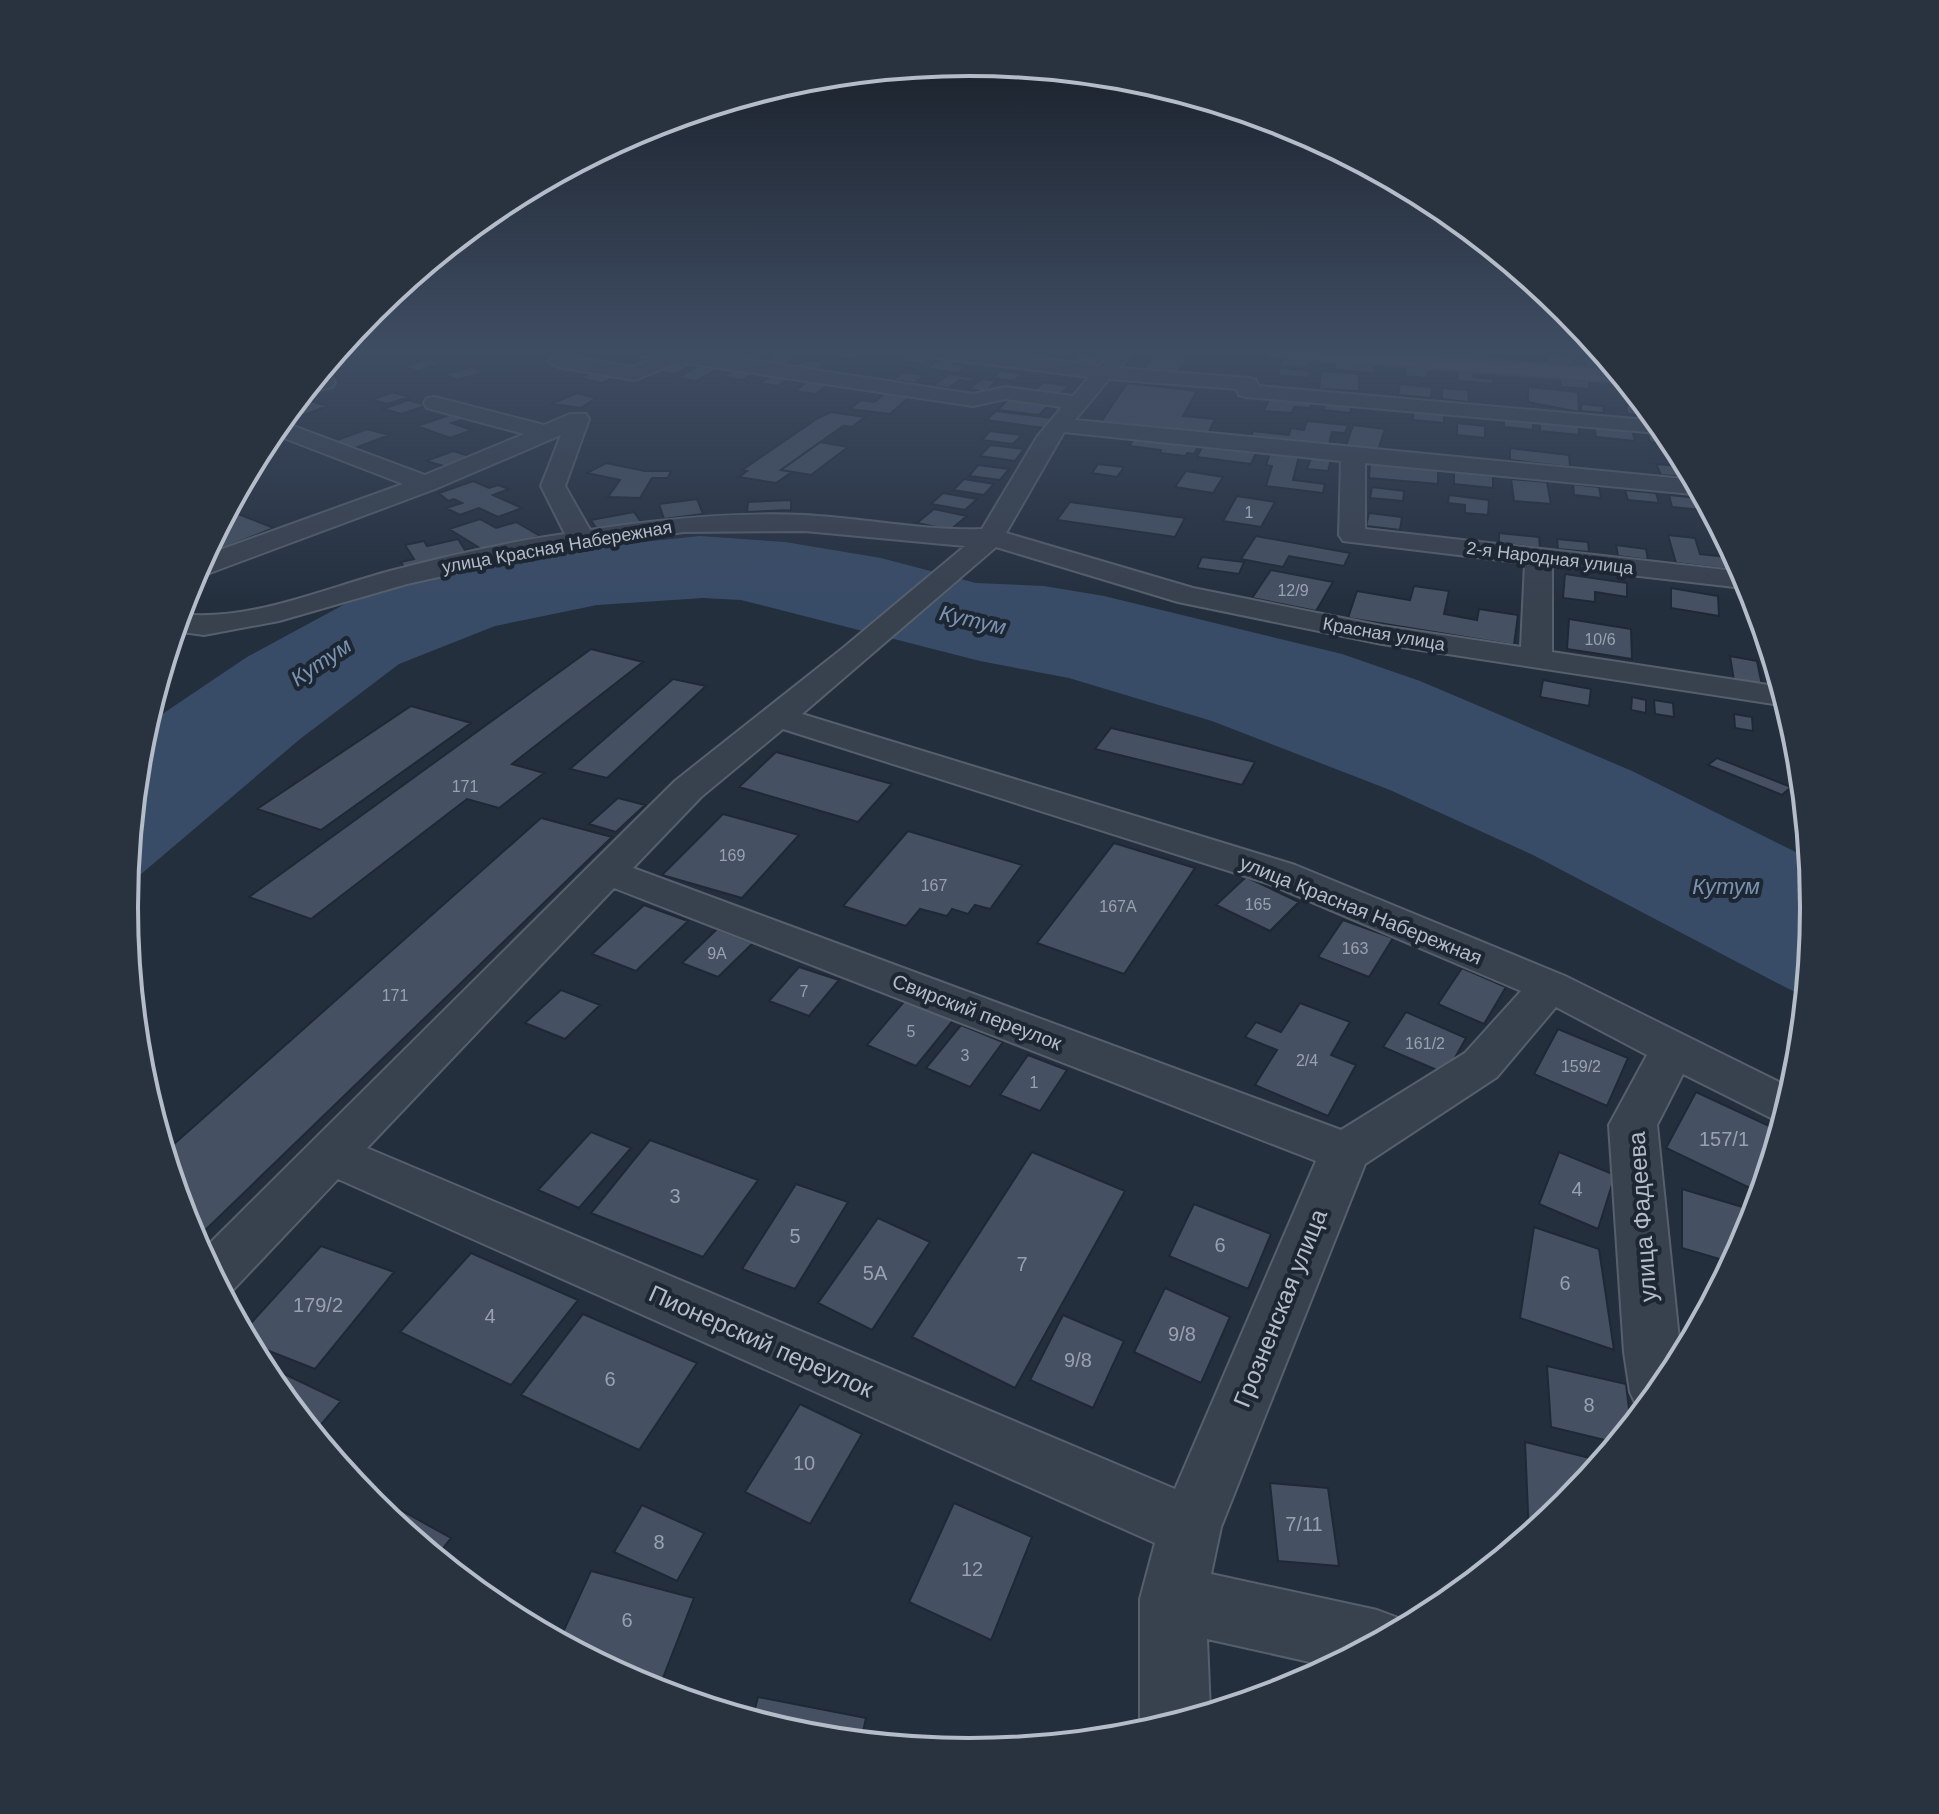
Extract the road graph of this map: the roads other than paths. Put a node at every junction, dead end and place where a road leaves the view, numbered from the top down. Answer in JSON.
{"nodes":[{"id":1,"x":296,"y":435,"type":"edge"},
{"id":2,"x":542,"y":435,"type":"edge"},
{"id":3,"x":572,"y":435,"type":"edge"},
{"id":4,"x":1052,"y":435,"type":"edge"},
{"id":5,"x":1147,"y":435,"type":"edge"},
{"id":6,"x":1227,"y":435,"type":"edge"},
{"id":7,"x":1224,"y":443,"type":"junction"},
{"id":8,"x":1353,"y":456,"type":"junction"},
{"id":9,"x":426,"y":484,"type":"junction"},
{"id":10,"x":1686,"y":487,"type":"edge"},
{"id":11,"x":991,"y":537,"type":"junction"},
{"id":12,"x":582,"y":540,"type":"junction"},
{"id":13,"x":1539,"y":556,"type":"junction"},
{"id":14,"x":214,"y":562,"type":"edge"},
{"id":15,"x":1733,"y":579,"type":"edge"},
{"id":16,"x":189,"y":624,"type":"edge"},
{"id":17,"x":1536,"y":660,"type":"junction"},
{"id":18,"x":1773,"y":695,"type":"edge"},
{"id":19,"x":778,"y":717,"type":"junction"},
{"id":20,"x":608,"y":872,"type":"junction"},
{"id":21,"x":1550,"y":986,"type":"junction"},
{"id":22,"x":1672,"y":1051,"type":"junction"},
{"id":23,"x":1777,"y":1102,"type":"edge"},
{"id":24,"x":1345,"y":1152,"type":"junction"},
{"id":25,"x":331,"y":1154,"type":"junction"},
{"id":26,"x":221,"y":1267,"type":"edge"},
{"id":27,"x":1656,"y":1375,"type":"edge"},
{"id":28,"x":1190,"y":1527,"type":"junction"},
{"id":29,"x":1173,"y":1599,"type":"junction"},
{"id":30,"x":1361,"y":1640,"type":"edge"},
{"id":31,"x":1175,"y":1712,"type":"edge"}],
"edges":[{"from":1,"to":9,"type":"street"},
{"from":2,"to":9,"type":"street"},
{"from":3,"to":12,"type":"street"},
{"from":4,"to":11,"type":"street"},
{"from":5,"to":7,"type":"street"},
{"from":6,"to":7,"type":"street"},
{"from":7,"to":8,"type":"street"},
{"from":8,"to":10,"type":"street"},
{"from":8,"to":13,"type":"street","name":"2-я Народная улица"},
{"from":9,"to":14,"type":"street"},
{"from":11,"to":12,"type":"street","name":"улица Красная Набережная"},
{"from":11,"to":17,"type":"street","name":"Красная улица"},
{"from":11,"to":19,"type":"street"},
{"from":12,"to":16,"type":"street","name":"улица Красная Набережная"},
{"from":13,"to":15,"type":"street","name":"2-я Народная улица"},
{"from":13,"to":17,"type":"street"},
{"from":17,"to":18,"type":"street","name":"Красная улица"},
{"from":19,"to":20,"type":"street"},
{"from":19,"to":21,"type":"street","name":"улица Красная Набережная"},
{"from":20,"to":24,"type":"street","name":"Свирский переулок"},
{"from":20,"to":25,"type":"street"},
{"from":21,"to":22,"type":"street","name":"улица Красная Набережная"},
{"from":21,"to":24,"type":"street"},
{"from":22,"to":23,"type":"street","name":"улица Красная Набережная"},
{"from":22,"to":27,"type":"street","name":"улица Фадеева"},
{"from":24,"to":28,"type":"street","name":"Грозненская улица"},
{"from":25,"to":26,"type":"street"},
{"from":25,"to":28,"type":"street","name":"Пионерский переулок"},
{"from":28,"to":29,"type":"street","name":"Грозненская улица"},
{"from":29,"to":30,"type":"street"},
{"from":29,"to":31,"type":"street","name":"Грозненская улица"}]}
